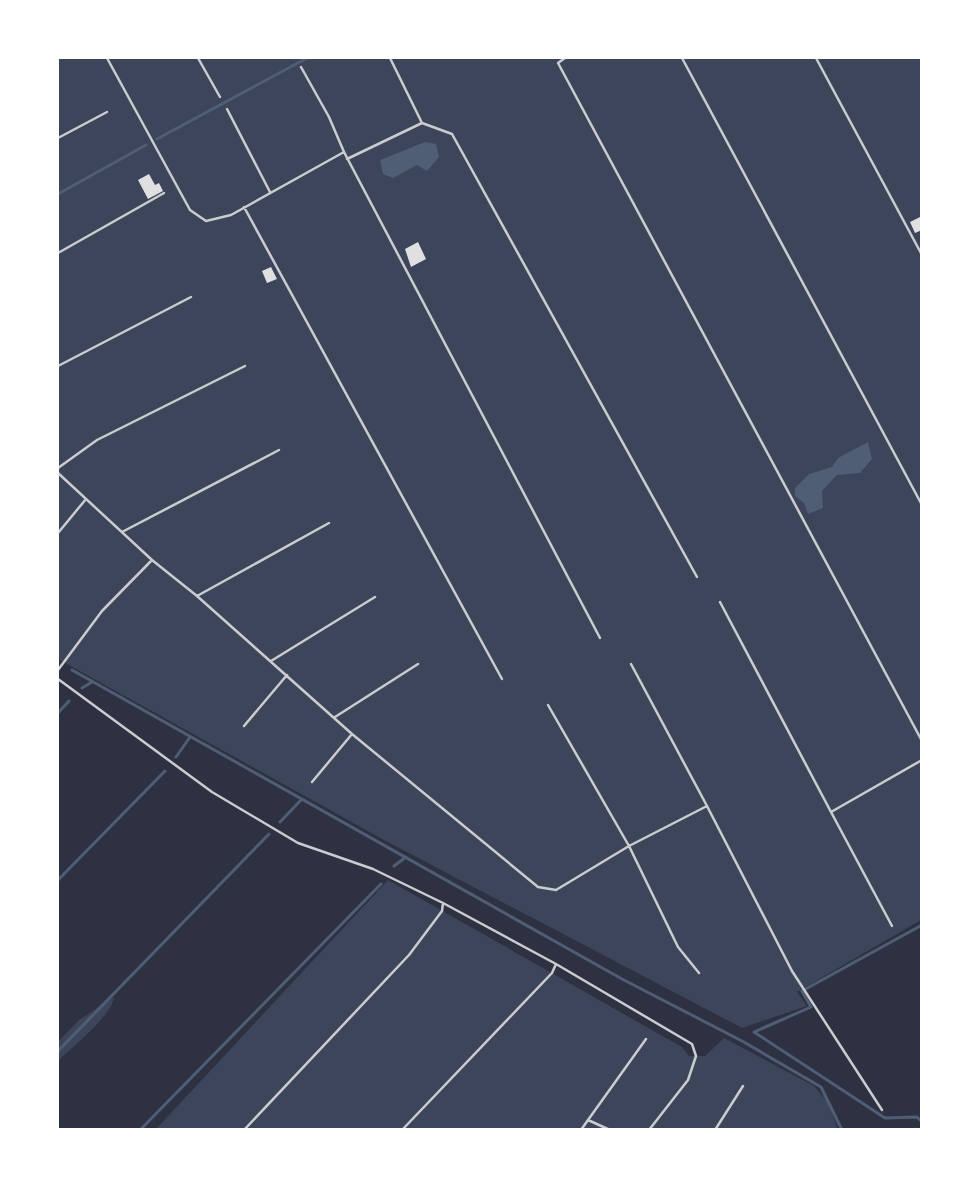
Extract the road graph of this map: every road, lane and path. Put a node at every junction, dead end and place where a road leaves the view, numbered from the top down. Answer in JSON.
{"nodes":[{"id":1,"x":107,"y":58,"type":"edge"},
{"id":2,"x":198,"y":58,"type":"edge"},
{"id":3,"x":390,"y":58,"type":"edge"},
{"id":4,"x":565,"y":58,"type":"edge"},
{"id":5,"x":682,"y":58,"type":"edge"},
{"id":6,"x":816,"y":58,"type":"edge"},
{"id":7,"x":301,"y":67,"type":"dead end"},
{"id":8,"x":220,"y":97,"type":"dead end"},
{"id":9,"x":227,"y":109,"type":"dead end"},
{"id":10,"x":107,"y":112,"type":"dead end"},
{"id":11,"x":422,"y":123,"type":"junction"},
{"id":12,"x":58,"y":138,"type":"edge"},
{"id":13,"x":344,"y":152,"type":"junction"},
{"id":14,"x":348,"y":159,"type":"junction"},
{"id":15,"x":270,"y":192,"type":"junction"},
{"id":16,"x":164,"y":193,"type":"dead end"},
{"id":17,"x":244,"y":206,"type":"junction"},
{"id":18,"x":58,"y":253,"type":"edge"},
{"id":19,"x":922,"y":255,"type":"edge"},
{"id":20,"x":191,"y":296,"type":"dead end"},
{"id":21,"x":58,"y":366,"type":"edge"},
{"id":22,"x":246,"y":366,"type":"dead end"},
{"id":23,"x":279,"y":450,"type":"dead end"},
{"id":24,"x":58,"y":468,"type":"edge"},
{"id":25,"x":58,"y":473,"type":"edge"},
{"id":26,"x":86,"y":499,"type":"junction"},
{"id":27,"x":922,"y":505,"type":"edge"},
{"id":28,"x":330,"y":523,"type":"dead end"},
{"id":29,"x":122,"y":532,"type":"junction"},
{"id":30,"x":58,"y":533,"type":"edge"},
{"id":31,"x":152,"y":560,"type":"junction"},
{"id":32,"x":697,"y":577,"type":"dead end"},
{"id":33,"x":197,"y":596,"type":"junction"},
{"id":34,"x":376,"y":597,"type":"dead end"},
{"id":35,"x":720,"y":602,"type":"dead end"},
{"id":36,"x":600,"y":638,"type":"dead end"},
{"id":37,"x":271,"y":661,"type":"junction"},
{"id":38,"x":418,"y":664,"type":"dead end"},
{"id":39,"x":631,"y":664,"type":"dead end"},
{"id":40,"x":58,"y":670,"type":"edge"},
{"id":41,"x":287,"y":675,"type":"junction"},
{"id":42,"x":58,"y":679,"type":"edge"},
{"id":43,"x":502,"y":679,"type":"dead end"},
{"id":44,"x":548,"y":706,"type":"dead end"},
{"id":45,"x":334,"y":718,"type":"junction"},
{"id":46,"x":244,"y":726,"type":"dead end"},
{"id":47,"x":352,"y":734,"type":"junction"},
{"id":48,"x":922,"y":741,"type":"edge"},
{"id":49,"x":922,"y":760,"type":"edge"},
{"id":50,"x":312,"y":782,"type":"dead end"},
{"id":51,"x":708,"y":806,"type":"junction"},
{"id":52,"x":831,"y":812,"type":"junction"},
{"id":53,"x":628,"y":846,"type":"junction"},
{"id":54,"x":444,"y":903,"type":"junction"},
{"id":55,"x":892,"y":926,"type":"dead end"},
{"id":56,"x":556,"y":964,"type":"junction"},
{"id":57,"x":699,"y":973,"type":"dead end"},
{"id":58,"x":646,"y":1039,"type":"dead end"},
{"id":59,"x":743,"y":1086,"type":"dead end"},
{"id":60,"x":882,"y":1110,"type":"dead end"},
{"id":61,"x":588,"y":1120,"type":"junction"},
{"id":62,"x":244,"y":1130,"type":"edge"},
{"id":63,"x":402,"y":1130,"type":"edge"},
{"id":64,"x":581,"y":1130,"type":"edge"},
{"id":65,"x":610,"y":1130,"type":"edge"},
{"id":66,"x":649,"y":1130,"type":"edge"},
{"id":67,"x":715,"y":1130,"type":"edge"}],
"edges":[{"from":1,"to":17,"type":"lane"},
{"from":2,"to":8,"type":"lane"},
{"from":3,"to":11,"type":"lane"},
{"from":4,"to":48,"type":"lane"},
{"from":5,"to":27,"type":"lane"},
{"from":6,"to":19,"type":"lane"},
{"from":7,"to":13,"type":"lane"},
{"from":9,"to":15,"type":"lane"},
{"from":10,"to":12,"type":"lane"},
{"from":11,"to":14,"type":"lane"},
{"from":11,"to":32,"type":"lane"},
{"from":13,"to":14,"type":"lane"},
{"from":13,"to":15,"type":"lane"},
{"from":14,"to":36,"type":"lane"},
{"from":15,"to":17,"type":"lane"},
{"from":16,"to":18,"type":"lane"},
{"from":17,"to":43,"type":"lane"},
{"from":20,"to":21,"type":"lane"},
{"from":22,"to":24,"type":"lane"},
{"from":23,"to":29,"type":"lane"},
{"from":25,"to":26,"type":"lane"},
{"from":26,"to":29,"type":"lane"},
{"from":26,"to":30,"type":"lane"},
{"from":28,"to":33,"type":"lane"},
{"from":29,"to":31,"type":"lane"},
{"from":31,"to":33,"type":"lane"},
{"from":31,"to":40,"type":"lane"},
{"from":33,"to":37,"type":"lane"},
{"from":34,"to":37,"type":"lane"},
{"from":35,"to":52,"type":"lane"},
{"from":37,"to":41,"type":"lane"},
{"from":38,"to":45,"type":"lane"},
{"from":39,"to":51,"type":"lane"},
{"from":41,"to":45,"type":"lane"},
{"from":41,"to":46,"type":"lane"},
{"from":42,"to":54,"type":"lane"},
{"from":44,"to":53,"type":"lane"},
{"from":45,"to":47,"type":"lane"},
{"from":47,"to":50,"type":"lane"},
{"from":47,"to":53,"type":"lane"},
{"from":49,"to":52,"type":"lane"},
{"from":51,"to":53,"type":"lane"},
{"from":51,"to":60,"type":"lane"},
{"from":52,"to":55,"type":"lane"},
{"from":53,"to":57,"type":"lane"},
{"from":54,"to":56,"type":"lane"},
{"from":54,"to":62,"type":"lane"},
{"from":56,"to":63,"type":"lane"},
{"from":56,"to":66,"type":"lane"},
{"from":58,"to":61,"type":"lane"},
{"from":59,"to":67,"type":"lane"},
{"from":61,"to":64,"type":"lane"},
{"from":61,"to":65,"type":"lane"}]}
